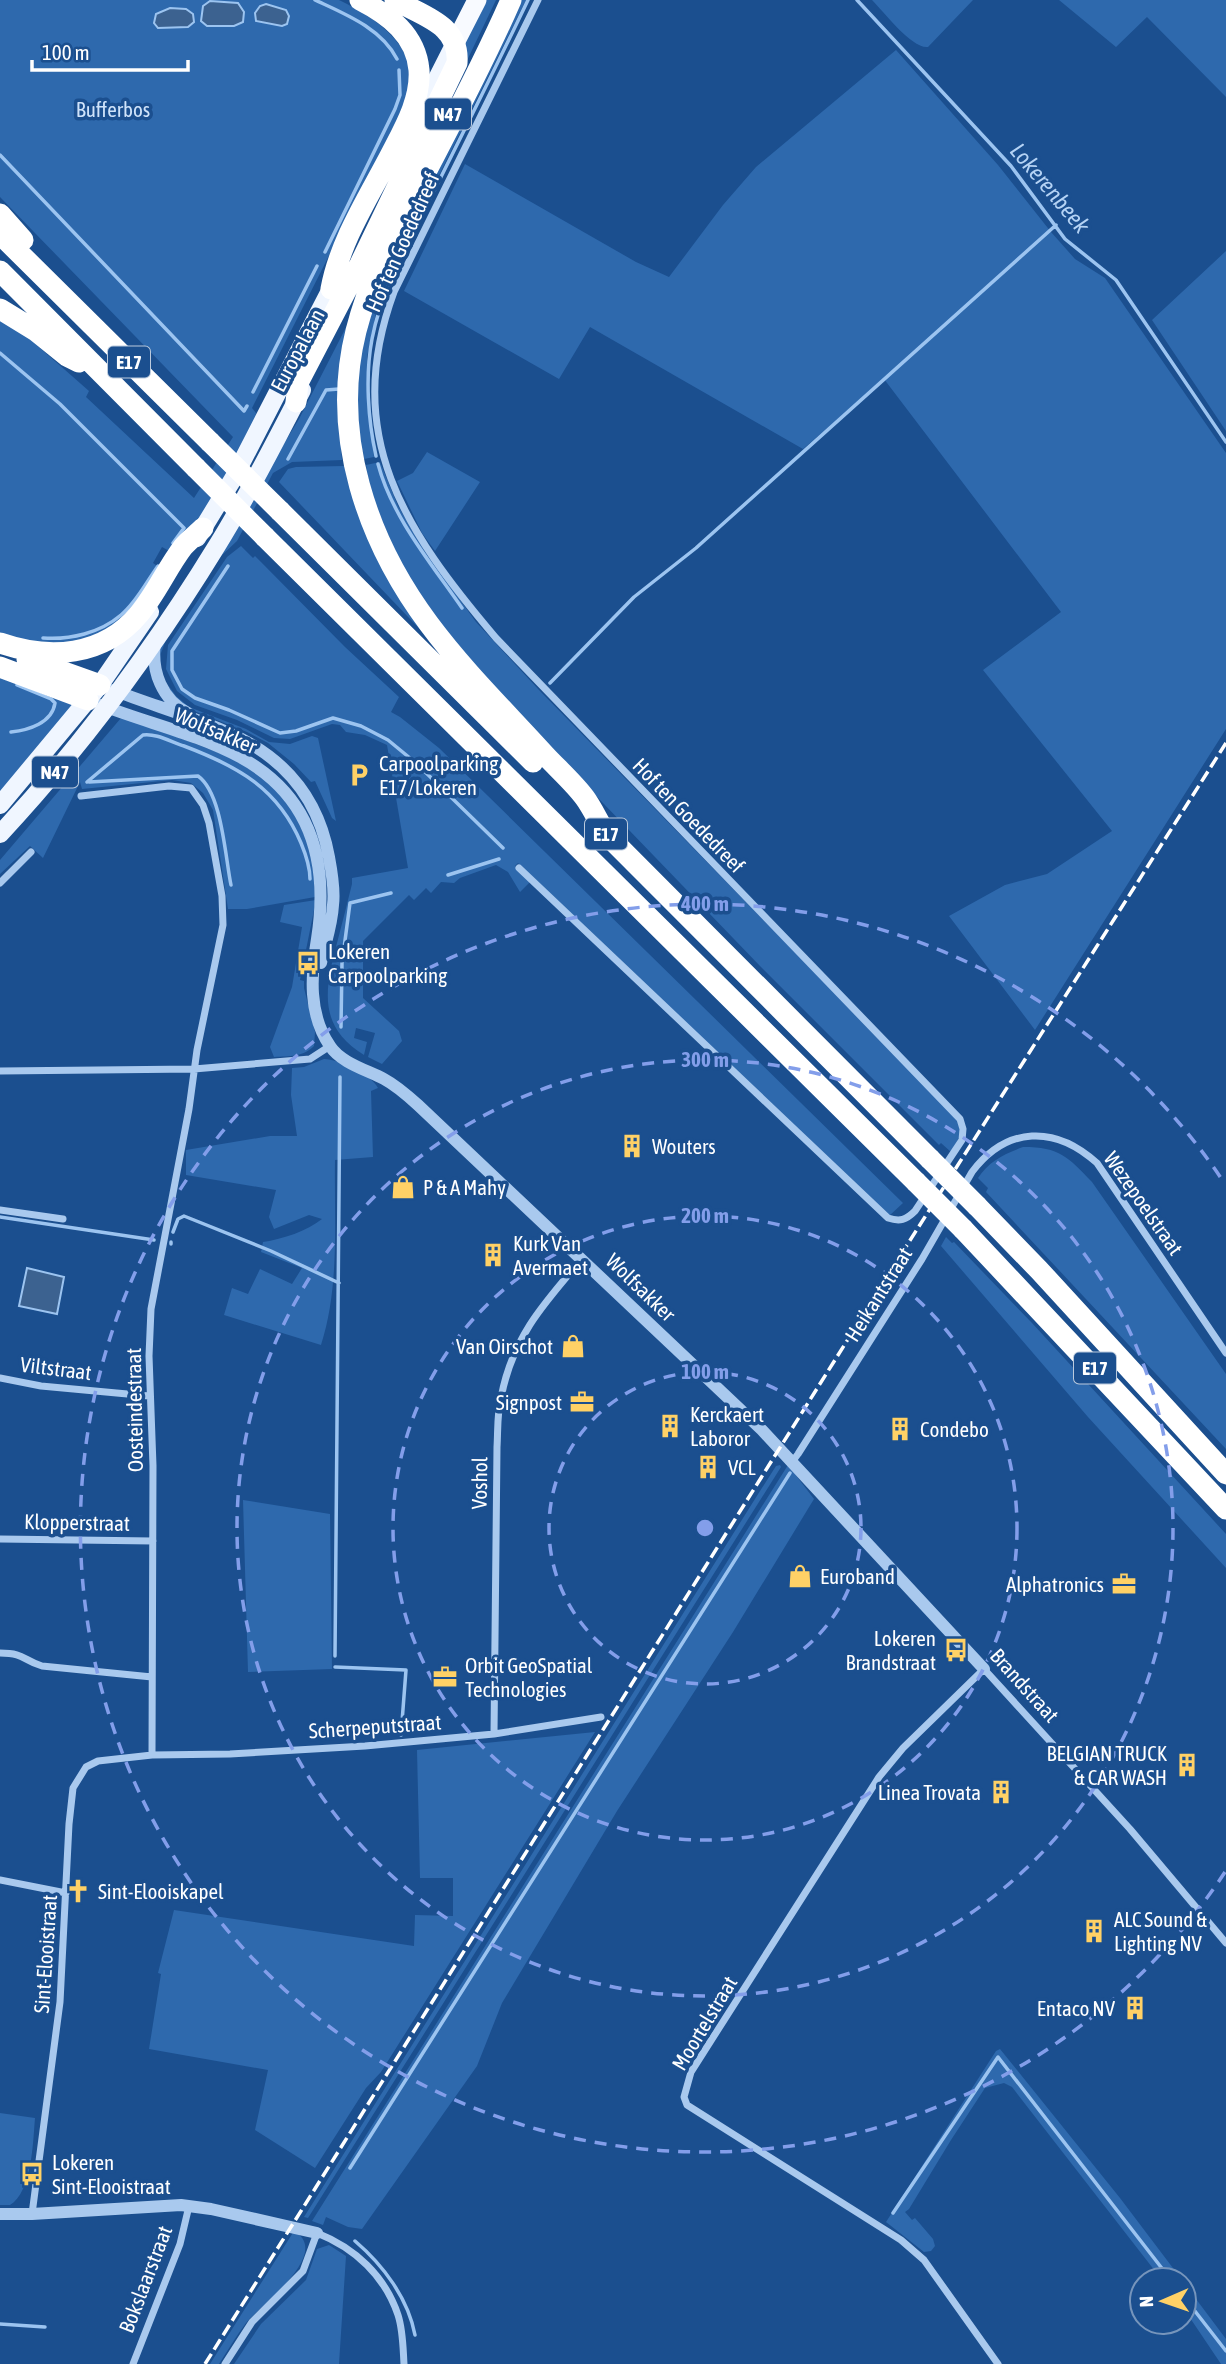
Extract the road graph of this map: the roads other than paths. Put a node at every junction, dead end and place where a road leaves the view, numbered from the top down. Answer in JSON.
{"nodes":[{"id":1,"x":360,"y":0,"type":"edge"},
{"id":2,"x":395,"y":0,"type":"edge"},
{"id":3,"x":477,"y":0,"type":"edge"},
{"id":4,"x":503,"y":0,"type":"edge"},
{"id":5,"x":511,"y":0,"type":"edge"},
{"id":6,"x":538,"y":0,"type":"edge"},
{"id":7,"x":455,"y":43,"type":"junction"},
{"id":8,"x":0,"y":215,"type":"edge"},
{"id":9,"x":0,"y":234,"type":"edge"},
{"id":10,"x":0,"y":271,"type":"edge"},
{"id":11,"x":47,"y":281,"type":"junction"},
{"id":12,"x":331,"y":289,"type":"junction"},
{"id":13,"x":0,"y":309,"type":"edge"},
{"id":14,"x":108,"y":378,"type":"junction"},
{"id":15,"x":296,"y":402,"type":"junction"},
{"id":16,"x":204,"y":528,"type":"junction"},
{"id":17,"x":156,"y":638,"type":"junction"},
{"id":18,"x":0,"y":643,"type":"edge"},
{"id":19,"x":0,"y":649,"type":"edge"},
{"id":20,"x":0,"y":667,"type":"edge"},
{"id":21,"x":103,"y":696,"type":"junction"},
{"id":22,"x":273,"y":758,"type":"junction"},
{"id":23,"x":81,"y":796,"type":"dead end"},
{"id":24,"x":0,"y":805,"type":"edge"},
{"id":25,"x":0,"y":834,"type":"edge"},
{"id":26,"x":607,"y":835,"type":"junction"},
{"id":27,"x":31,"y":852,"type":"dead end"},
{"id":28,"x":519,"y":868,"type":"dead end"},
{"id":29,"x":0,"y":883,"type":"edge"},
{"id":30,"x":313,"y":990,"type":"junction"},
{"id":31,"x":330,"y":1046,"type":"junction"},
{"id":32,"x":194,"y":1069,"type":"junction"},
{"id":33,"x":0,"y":1071,"type":"edge"},
{"id":34,"x":997,"y":1147,"type":"joint"},
{"id":35,"x":0,"y":1210,"type":"edge"},
{"id":36,"x":63,"y":1219,"type":"dead end"},
{"id":37,"x":582,"y":1258,"type":"junction"},
{"id":38,"x":1226,"y":1353,"type":"edge"},
{"id":39,"x":0,"y":1378,"type":"edge"},
{"id":40,"x":149,"y":1396,"type":"junction"},
{"id":41,"x":789,"y":1459,"type":"junction"},
{"id":42,"x":1226,"y":1474,"type":"edge"},
{"id":43,"x":1226,"y":1509,"type":"edge"},
{"id":44,"x":0,"y":1539,"type":"edge"},
{"id":45,"x":153,"y":1541,"type":"junction"},
{"id":46,"x":0,"y":1653,"type":"edge"},
{"id":47,"x":985,"y":1668,"type":"junction"},
{"id":48,"x":152,"y":1677,"type":"junction"},
{"id":49,"x":601,"y":1717,"type":"dead end"},
{"id":50,"x":494,"y":1734,"type":"junction"},
{"id":51,"x":152,"y":1755,"type":"junction"},
{"id":52,"x":0,"y":1881,"type":"edge"},
{"id":53,"x":66,"y":1892,"type":"junction"},
{"id":54,"x":1226,"y":1943,"type":"edge"},
{"id":55,"x":189,"y":2206,"type":"junction"},
{"id":56,"x":0,"y":2214,"type":"edge"},
{"id":57,"x":32,"y":2214,"type":"junction"},
{"id":58,"x":310,"y":2231,"type":"junction"},
{"id":59,"x":133,"y":2364,"type":"edge"},
{"id":60,"x":225,"y":2364,"type":"edge"},
{"id":61,"x":404,"y":2364,"type":"edge"},
{"id":62,"x":998,"y":2364,"type":"edge"}],
"edges":[{"from":1,"to":12,"type":"highway"},
{"from":2,"to":7,"type":"highway"},
{"from":3,"to":7,"type":"highway","name":"Europalaan","number":"N47"},
{"from":4,"to":15,"type":"main road","name":"Europalaan","number":"N47"},
{"from":5,"to":26,"type":"highway"},
{"from":6,"to":28,"type":"street","name":"Hof ten Goededreef"},
{"from":7,"to":12,"type":"main road","name":"Europalaan","number":"N47"},
{"from":7,"to":15,"type":"highway"},
{"from":8,"to":11,"type":"highway"},
{"from":9,"to":11,"type":"highway","number":"E17"},
{"from":10,"to":14,"type":"highway","number":"E17"},
{"from":11,"to":26,"type":"highway","number":"E17","bridge":true},
{"from":12,"to":16,"type":"main road","name":"Europalaan","number":"N47"},
{"from":13,"to":14,"type":"highway"},
{"from":14,"to":43,"type":"highway","number":"E17","bridge":true},
{"from":15,"to":17,"type":"main road","name":"Europalaan","number":"N47"},
{"from":16,"to":18,"type":"highway"},
{"from":16,"to":21,"type":"main road","name":"Europalaan","number":"N47"},
{"from":17,"to":21,"type":"main road","name":"Europalaan","number":"N47"},
{"from":17,"to":22,"type":"street","name":"Wolfsakker"},
{"from":19,"to":21,"type":"highway"},
{"from":20,"to":21,"type":"highway"},
{"from":21,"to":22,"type":"street","name":"Wolfsakker"},
{"from":21,"to":24,"type":"main road","number":"N47"},
{"from":21,"to":25,"type":"main road","number":"N47"},
{"from":21,"to":30,"type":"street","name":"Wolfsakker"},
{"from":22,"to":30,"type":"street","name":"Wolfsakker"},
{"from":23,"to":32,"type":"street","name":"Oosteindestraat"},
{"from":26,"to":42,"type":"highway","number":"E17","bridge":true},
{"from":27,"to":29,"type":"street"},
{"from":30,"to":31,"type":"street","name":"Wolfsakker"},
{"from":31,"to":32,"type":"street"},
{"from":31,"to":37,"type":"street","name":"Wolfsakker"},
{"from":32,"to":33,"type":"street"},
{"from":32,"to":40,"type":"street","name":"Oosteindestraat"},
{"from":34,"to":38,"type":"street","name":"Wezepoelstraat"},
{"from":34,"to":41,"type":"street","name":"Heikantstraat"},
{"from":35,"to":36,"type":"street"},
{"from":37,"to":41,"type":"street","name":"Wolfsakker"},
{"from":37,"to":50,"type":"street","name":"Voshol"},
{"from":39,"to":40,"type":"street","name":"Viltstraat"},
{"from":40,"to":45,"type":"street","name":"Oosteindestraat"},
{"from":41,"to":47,"type":"street","name":"Brandstraat"},
{"from":44,"to":45,"type":"street","name":"Klopperstraat"},
{"from":45,"to":48,"type":"street","name":"Oosteindestraat"},
{"from":46,"to":48,"type":"street"},
{"from":47,"to":54,"type":"street","name":"Brandstraat"},
{"from":47,"to":62,"type":"street","name":"Moortelstraat"},
{"from":48,"to":51,"type":"street","name":"Oosteindestraat"},
{"from":49,"to":50,"type":"street","name":"Scherpeputstraat"},
{"from":50,"to":51,"type":"street","name":"Scherpeputstraat"},
{"from":51,"to":53,"type":"street","name":"Sint-Elooistraat"},
{"from":52,"to":53,"type":"street"},
{"from":53,"to":57,"type":"street","name":"Sint-Elooistraat"},
{"from":55,"to":57,"type":"street","name":"Bokslaarstraat"},
{"from":55,"to":58,"type":"street","name":"Bokslaarstraat"},
{"from":55,"to":59,"type":"street","name":"Bokslaarstraat"},
{"from":56,"to":57,"type":"street","name":"Bokslaarstraat"},
{"from":58,"to":60,"type":"street"},
{"from":58,"to":61,"type":"street"}]}
